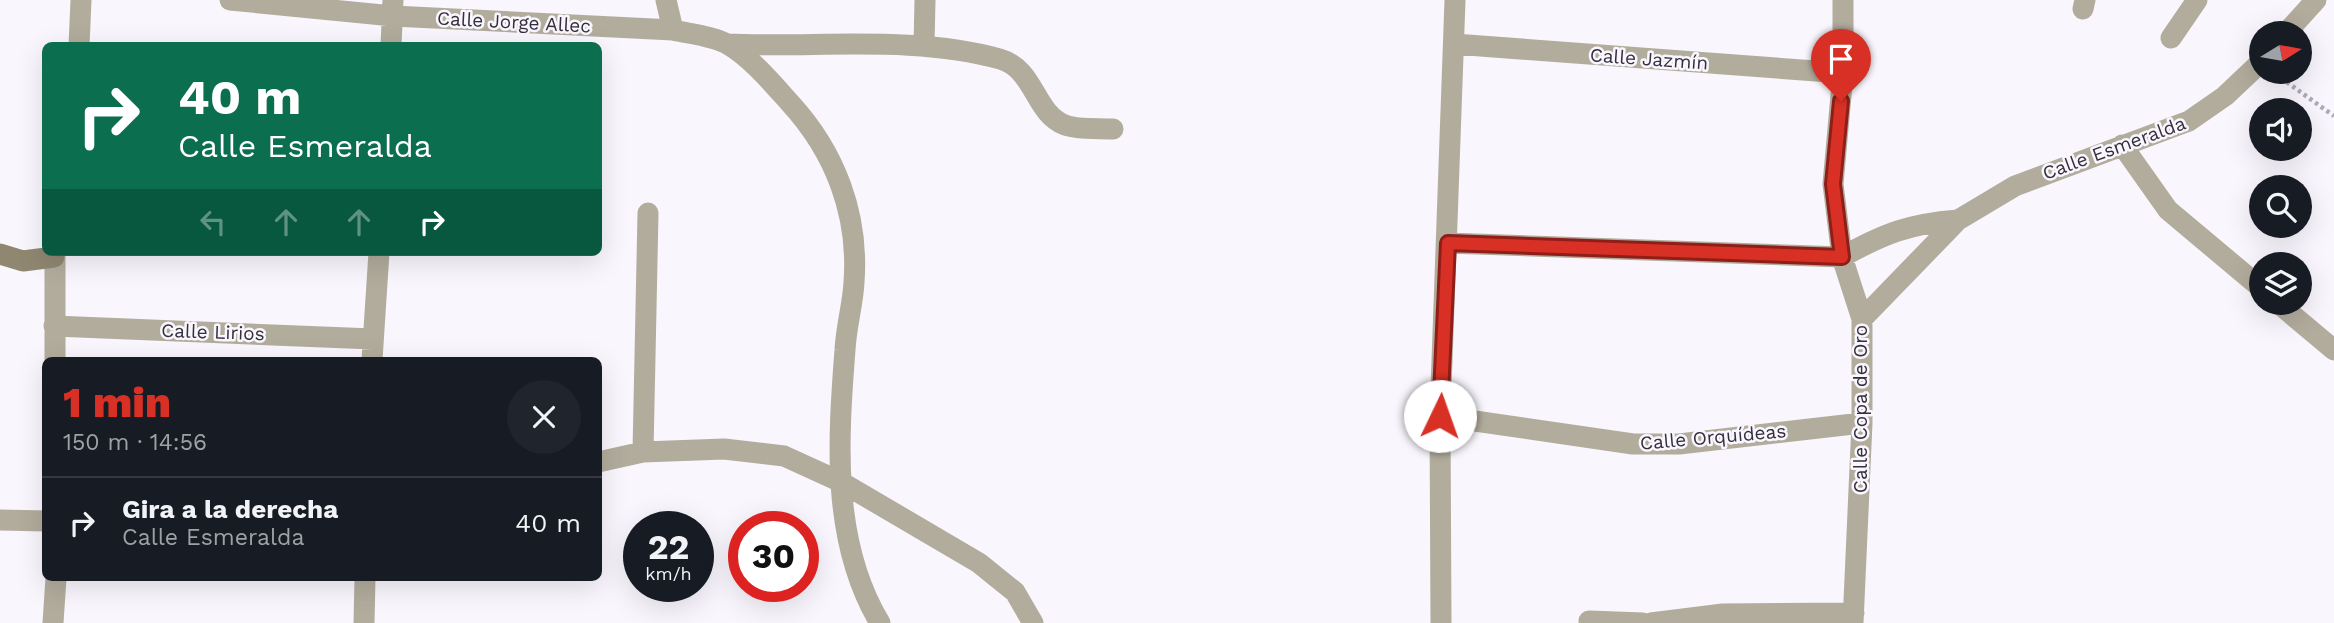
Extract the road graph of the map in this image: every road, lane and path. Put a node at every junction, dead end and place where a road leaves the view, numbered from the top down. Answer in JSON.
{"nodes":[{"id":1,"x":81,"y":0,"type":"edge"},
{"id":2,"x":230,"y":0,"type":"edge"},
{"id":3,"x":666,"y":0,"type":"edge"},
{"id":4,"x":925,"y":0,"type":"edge"},
{"id":5,"x":1455,"y":0,"type":"edge"},
{"id":6,"x":1843,"y":0,"type":"edge"},
{"id":7,"x":2197,"y":0,"type":"edge"},
{"id":8,"x":2316,"y":0,"type":"edge"},
{"id":9,"x":393,"y":8,"type":"edge"},
{"id":10,"x":2298,"y":21,"type":"edge"},
{"id":11,"x":673,"y":30,"type":"junction"},
{"id":12,"x":2171,"y":38,"type":"dead end"},
{"id":13,"x":79,"y":42,"type":"edge"},
{"id":14,"x":391,"y":42,"type":"edge"},
{"id":15,"x":728,"y":44,"type":"junction"},
{"id":16,"x":1454,"y":44,"type":"junction"},
{"id":17,"x":923,"y":45,"type":"junction"},
{"id":18,"x":2249,"y":73,"type":"edge"},
{"id":19,"x":1843,"y":74,"type":"junction"},
{"id":20,"x":2289,"y":84,"type":"edge"},
{"id":21,"x":2334,"y":116,"type":"edge"},
{"id":22,"x":1113,"y":129,"type":"dead end"},
{"id":23,"x":2122,"y":145,"type":"junction"},
{"id":24,"x":648,"y":213,"type":"dead end"},
{"id":25,"x":1958,"y":220,"type":"junction"},
{"id":26,"x":1448,"y":243,"type":"junction"},
{"id":27,"x":0,"y":254,"type":"edge"},
{"id":28,"x":46,"y":256,"type":"edge"},
{"id":29,"x":55,"y":256,"type":"edge"},
{"id":30,"x":379,"y":256,"type":"edge"},
{"id":31,"x":1842,"y":257,"type":"junction"},
{"id":32,"x":2249,"y":278,"type":"edge"},
{"id":33,"x":2292,"y":315,"type":"edge"},
{"id":34,"x":1862,"y":319,"type":"junction"},
{"id":35,"x":54,"y":326,"type":"junction"},
{"id":36,"x":373,"y":339,"type":"junction"},
{"id":37,"x":2334,"y":350,"type":"edge"},
{"id":38,"x":55,"y":357,"type":"edge"},
{"id":39,"x":372,"y":357,"type":"edge"},
{"id":40,"x":1440,"y":416,"type":"junction"},
{"id":41,"x":1862,"y":423,"type":"junction"},
{"id":42,"x":643,"y":452,"type":"junction"},
{"id":43,"x":602,"y":461,"type":"edge"},
{"id":44,"x":841,"y":482,"type":"junction"},
{"id":45,"x":0,"y":520,"type":"edge"},
{"id":46,"x":42,"y":521,"type":"edge"},
{"id":47,"x":56,"y":581,"type":"edge"},
{"id":48,"x":365,"y":581,"type":"edge"},
{"id":49,"x":1854,"y":618,"type":"edge"},
{"id":50,"x":1589,"y":621,"type":"edge"},
{"id":51,"x":53,"y":623,"type":"edge"},
{"id":52,"x":364,"y":623,"type":"edge"},
{"id":53,"x":880,"y":623,"type":"edge"},
{"id":54,"x":1033,"y":623,"type":"edge"},
{"id":55,"x":1441,"y":623,"type":"edge"},
{"id":56,"x":1643,"y":623,"type":"edge"},
{"id":57,"x":1651,"y":623,"type":"edge"}],
"edges":[{"from":1,"to":13,"type":"street"},
{"from":2,"to":9,"type":"street","name":"Calle Jorge Allec"},
{"from":3,"to":11,"type":"street"},
{"from":4,"to":17,"type":"street"},
{"from":5,"to":16,"type":"street"},
{"from":6,"to":19,"type":"street","name":"Calle Copa de Oro"},
{"from":7,"to":12,"type":"street"},
{"from":8,"to":10,"type":"street"},
{"from":9,"to":11,"type":"street","name":"Calle Jorge Allec"},
{"from":9,"to":14,"type":"street"},
{"from":11,"to":15,"type":"street","name":"Calle Jorge Allec"},
{"from":15,"to":17,"type":"street"},
{"from":15,"to":44,"type":"street"},
{"from":16,"to":19,"type":"street","name":"Calle Jazmín"},
{"from":16,"to":26,"type":"street"},
{"from":17,"to":22,"type":"street"},
{"from":18,"to":23,"type":"street","name":"Calle Esmeralda"},
{"from":19,"to":31,"type":"street","name":"Calle Copa de Oro"},
{"from":20,"to":21,"type":"path"},
{"from":23,"to":25,"type":"street","name":"Calle Esmeralda"},
{"from":23,"to":32,"type":"street"},
{"from":24,"to":42,"type":"street"},
{"from":25,"to":31,"type":"street","name":"Calle Esmeralda"},
{"from":25,"to":34,"type":"street","name":"Calle Esmeralda"},
{"from":26,"to":31,"type":"street"},
{"from":26,"to":40,"type":"street"},
{"from":27,"to":28,"type":"street"},
{"from":29,"to":35,"type":"street"},
{"from":30,"to":36,"type":"street"},
{"from":31,"to":34,"type":"street","name":"Calle Copa de Oro"},
{"from":33,"to":37,"type":"street"},
{"from":34,"to":41,"type":"street","name":"Calle Copa de Oro"},
{"from":35,"to":36,"type":"street","name":"Calle Lirios"},
{"from":35,"to":38,"type":"street"},
{"from":36,"to":39,"type":"street"},
{"from":40,"to":41,"type":"street","name":"Calle Orquídeas"},
{"from":40,"to":55,"type":"street"},
{"from":41,"to":49,"type":"street","name":"Calle Copa de Oro"},
{"from":42,"to":43,"type":"street"},
{"from":42,"to":44,"type":"street"},
{"from":44,"to":53,"type":"street"},
{"from":44,"to":54,"type":"street"},
{"from":45,"to":46,"type":"street"},
{"from":47,"to":51,"type":"street"},
{"from":48,"to":52,"type":"street"},
{"from":49,"to":57,"type":"street"},
{"from":50,"to":56,"type":"street"}]}
